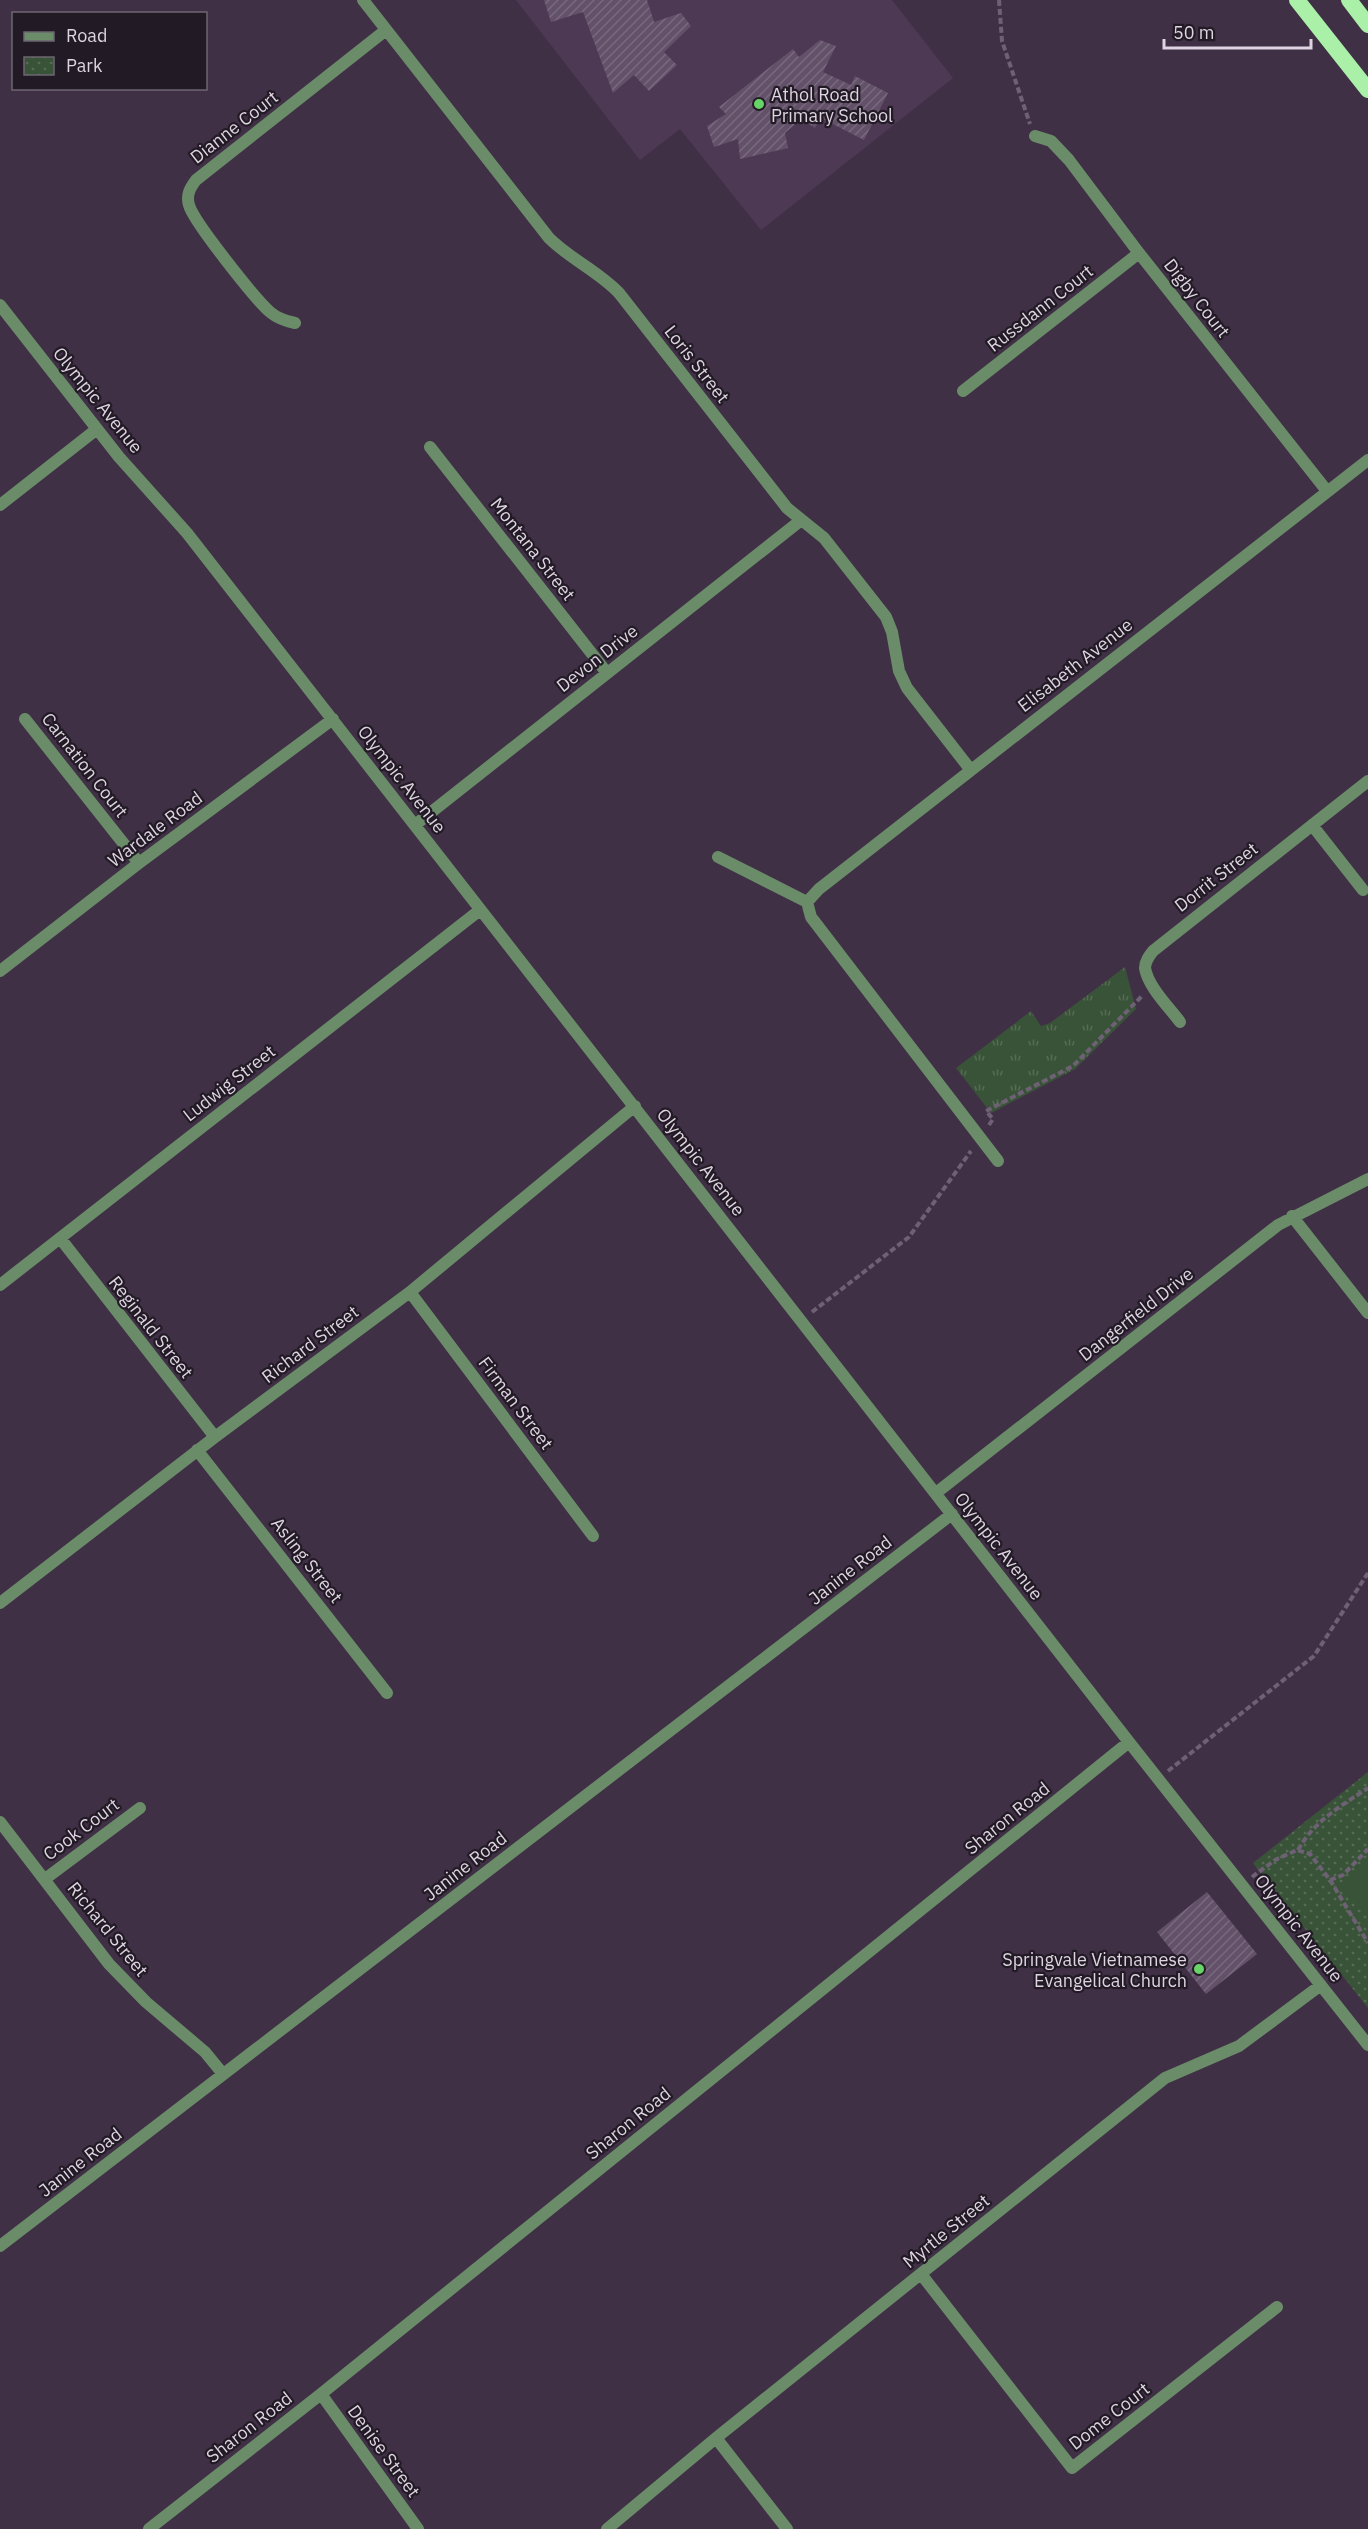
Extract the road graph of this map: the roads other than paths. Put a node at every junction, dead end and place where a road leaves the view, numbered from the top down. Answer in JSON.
{"nodes":[{"id":1,"x":363,"y":0,"type":"edge"},
{"id":2,"x":1297,"y":0,"type":"edge"},
{"id":3,"x":1349,"y":0,"type":"edge"},
{"id":4,"x":1368,"y":25,"type":"edge"},
{"id":5,"x":387,"y":30,"type":"junction"},
{"id":6,"x":1368,"y":90,"type":"edge"},
{"id":7,"x":1035,"y":136,"type":"road end"},
{"id":8,"x":1138,"y":254,"type":"junction"},
{"id":9,"x":0,"y":305,"type":"edge"},
{"id":10,"x":295,"y":323,"type":"dead end"},
{"id":11,"x":963,"y":391,"type":"dead end"},
{"id":12,"x":97,"y":429,"type":"junction"},
{"id":13,"x":430,"y":447,"type":"dead end"},
{"id":14,"x":1368,"y":460,"type":"edge"},
{"id":15,"x":1327,"y":491,"type":"junction"},
{"id":16,"x":0,"y":505,"type":"edge"},
{"id":17,"x":800,"y":521,"type":"junction"},
{"id":18,"x":607,"y":673,"type":"junction"},
{"id":19,"x":25,"y":718,"type":"dead end"},
{"id":20,"x":333,"y":719,"type":"junction"},
{"id":21,"x":970,"y":770,"type":"junction"},
{"id":22,"x":1368,"y":781,"type":"edge"},
{"id":23,"x":415,"y":825,"type":"junction"},
{"id":24,"x":1312,"y":825,"type":"junction"},
{"id":25,"x":718,"y":857,"type":"dead end"},
{"id":26,"x":139,"y":863,"type":"junction"},
{"id":27,"x":1363,"y":890,"type":"dead end"},
{"id":28,"x":807,"y":902,"type":"junction"},
{"id":29,"x":480,"y":910,"type":"junction"},
{"id":30,"x":0,"y":971,"type":"edge"},
{"id":31,"x":1180,"y":1022,"type":"dead end"},
{"id":32,"x":635,"y":1106,"type":"junction"},
{"id":33,"x":998,"y":1161,"type":"dead end"},
{"id":34,"x":1368,"y":1179,"type":"edge"},
{"id":35,"x":1292,"y":1216,"type":"junction"},
{"id":36,"x":60,"y":1238,"type":"junction"},
{"id":37,"x":0,"y":1285,"type":"edge"},
{"id":38,"x":410,"y":1292,"type":"junction"},
{"id":39,"x":1368,"y":1313,"type":"edge"},
{"id":40,"x":214,"y":1437,"type":"junction"},
{"id":41,"x":197,"y":1450,"type":"junction"},
{"id":42,"x":936,"y":1493,"type":"junction"},
{"id":43,"x":952,"y":1514,"type":"junction"},
{"id":44,"x":593,"y":1536,"type":"dead end"},
{"id":45,"x":0,"y":1603,"type":"edge"},
{"id":46,"x":387,"y":1693,"type":"dead end"},
{"id":47,"x":1129,"y":1742,"type":"junction"},
{"id":48,"x":140,"y":1808,"type":"dead end"},
{"id":49,"x":0,"y":1822,"type":"edge"},
{"id":50,"x":45,"y":1879,"type":"junction"},
{"id":51,"x":1321,"y":1985,"type":"junction"},
{"id":52,"x":1368,"y":2045,"type":"edge"},
{"id":53,"x":223,"y":2074,"type":"junction"},
{"id":54,"x":0,"y":2246,"type":"edge"},
{"id":55,"x":921,"y":2274,"type":"junction"},
{"id":56,"x":1277,"y":2307,"type":"dead end"},
{"id":57,"x":321,"y":2394,"type":"junction"},
{"id":58,"x":716,"y":2438,"type":"junction"},
{"id":59,"x":149,"y":2529,"type":"edge"},
{"id":60,"x":418,"y":2529,"type":"edge"},
{"id":61,"x":607,"y":2529,"type":"edge"},
{"id":62,"x":787,"y":2529,"type":"edge"}],
"edges":[{"from":1,"to":5,"type":"street","name":"Loris Street"},
{"from":2,"to":6,"type":"highway"},
{"from":3,"to":4,"type":"highway"},
{"from":5,"to":10,"type":"street","name":"Dianne Court"},
{"from":5,"to":17,"type":"street","name":"Loris Street"},
{"from":7,"to":8,"type":"street","name":"Digby Court"},
{"from":8,"to":11,"type":"street","name":"Russdann Court"},
{"from":8,"to":15,"type":"street","name":"Digby Court"},
{"from":9,"to":12,"type":"street","name":"Olympic Avenue"},
{"from":12,"to":16,"type":"street"},
{"from":12,"to":20,"type":"street","name":"Olympic Avenue"},
{"from":13,"to":18,"type":"street","name":"Montana Street"},
{"from":14,"to":15,"type":"street","name":"Elisabeth Avenue"},
{"from":15,"to":21,"type":"street","name":"Elisabeth Avenue"},
{"from":17,"to":18,"type":"street","name":"Devon Drive"},
{"from":17,"to":21,"type":"street","name":"Loris Street"},
{"from":18,"to":23,"type":"street","name":"Devon Drive"},
{"from":19,"to":26,"type":"street","name":"Carnation Court"},
{"from":20,"to":23,"type":"street","name":"Olympic Avenue"},
{"from":20,"to":26,"type":"street","name":"Wardale Road"},
{"from":21,"to":28,"type":"street","name":"Elisabeth Avenue"},
{"from":22,"to":24,"type":"street","name":"Dorrit Street"},
{"from":23,"to":29,"type":"street","name":"Olympic Avenue"},
{"from":24,"to":27,"type":"street"},
{"from":24,"to":31,"type":"street","name":"Dorrit Street"},
{"from":25,"to":28,"type":"street"},
{"from":26,"to":30,"type":"street","name":"Wardale Road"},
{"from":28,"to":33,"type":"street"},
{"from":29,"to":32,"type":"street","name":"Olympic Avenue"},
{"from":29,"to":36,"type":"street","name":"Ludwig Street"},
{"from":32,"to":38,"type":"street","name":"Richard Street"},
{"from":32,"to":42,"type":"street","name":"Olympic Avenue"},
{"from":34,"to":35,"type":"street","name":"Dangerfield Drive"},
{"from":35,"to":39,"type":"street"},
{"from":35,"to":42,"type":"street","name":"Dangerfield Drive"},
{"from":36,"to":37,"type":"street","name":"Ludwig Street"},
{"from":36,"to":40,"type":"street","name":"Reginald Street"},
{"from":38,"to":40,"type":"street","name":"Richard Street"},
{"from":38,"to":44,"type":"street","name":"Firman Street"},
{"from":40,"to":41,"type":"street","name":"Richard Street"},
{"from":41,"to":45,"type":"street","name":"Richard Street"},
{"from":41,"to":46,"type":"street","name":"Asling Street"},
{"from":42,"to":43,"type":"street","name":"Olympic Avenue"},
{"from":43,"to":47,"type":"street","name":"Olympic Avenue"},
{"from":43,"to":53,"type":"street","name":"Janine Road"},
{"from":47,"to":51,"type":"street","name":"Olympic Avenue"},
{"from":47,"to":57,"type":"street","name":"Sharon Road"},
{"from":48,"to":50,"type":"street","name":"Cook Court"},
{"from":49,"to":50,"type":"street","name":"Richard Street"},
{"from":50,"to":53,"type":"street","name":"Richard Street"},
{"from":51,"to":52,"type":"street","name":"Olympic Avenue"},
{"from":51,"to":55,"type":"street","name":"Myrtle Street"},
{"from":53,"to":54,"type":"street","name":"Janine Road"},
{"from":55,"to":56,"type":"street","name":"Dome Court"},
{"from":55,"to":58,"type":"street","name":"Myrtle Street"},
{"from":57,"to":59,"type":"street","name":"Sharon Road"},
{"from":57,"to":60,"type":"street","name":"Denise Street"},
{"from":58,"to":61,"type":"street","name":"Myrtle Street"},
{"from":58,"to":62,"type":"street"}]}
